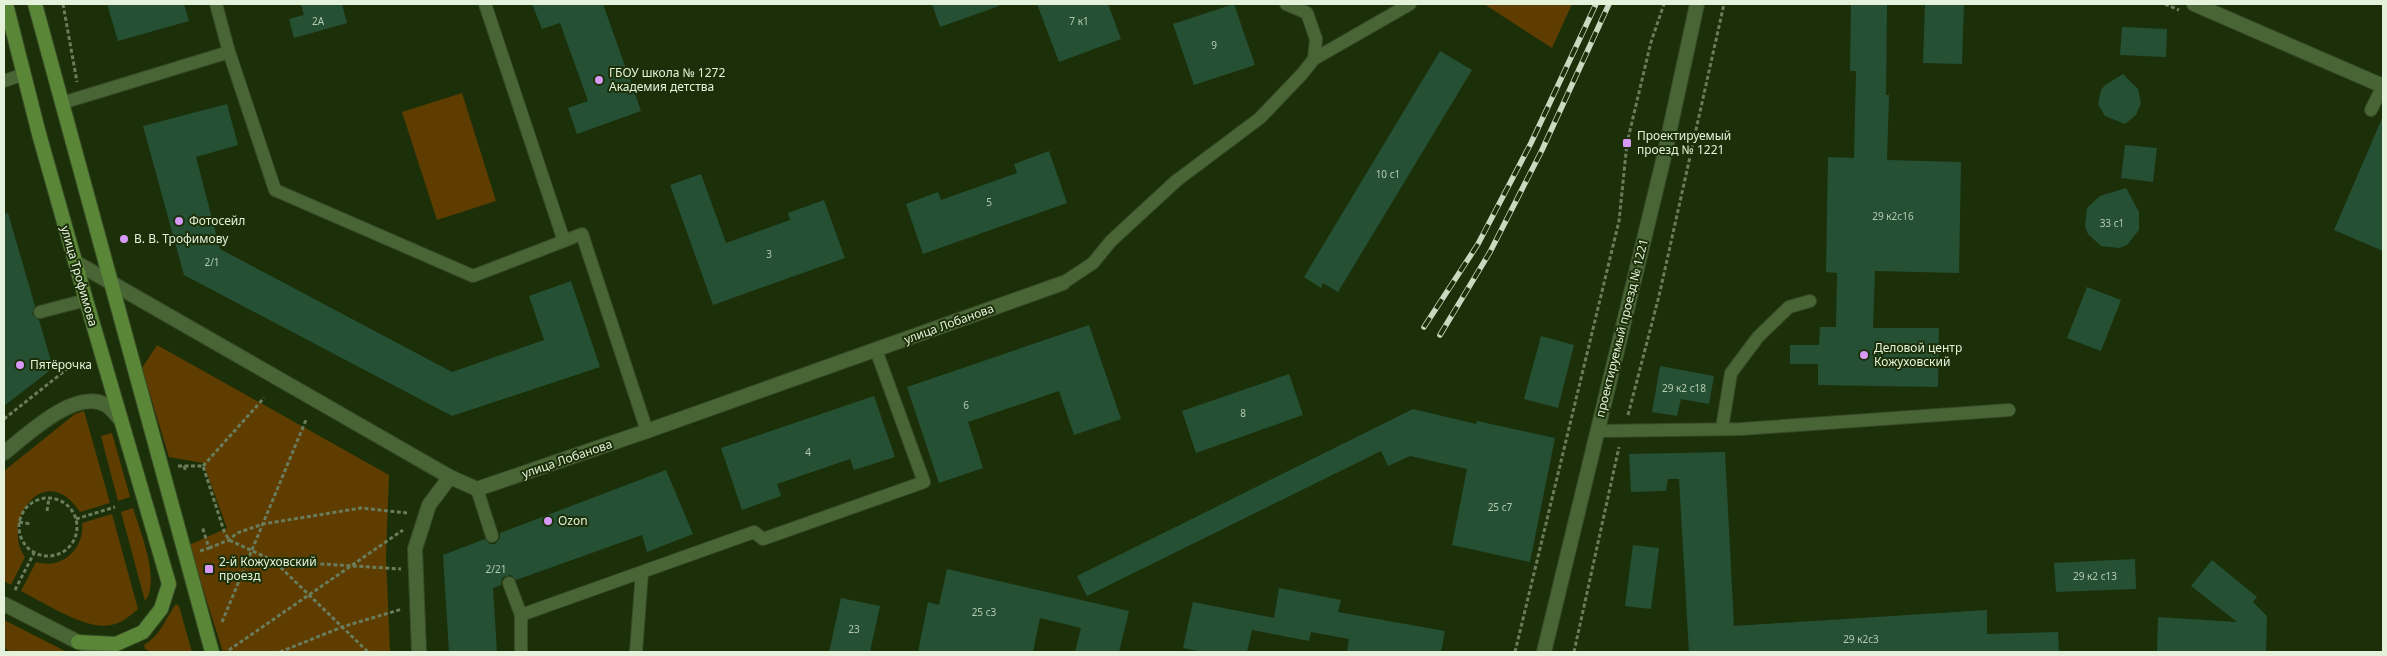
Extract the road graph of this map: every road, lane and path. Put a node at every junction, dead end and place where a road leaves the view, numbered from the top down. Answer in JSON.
{"nodes":[{"id":1,"x":6,"y":4,"type":"edge"},
{"id":2,"x":35,"y":4,"type":"edge"},
{"id":3,"x":216,"y":4,"type":"edge"},
{"id":4,"x":485,"y":4,"type":"edge"},
{"id":5,"x":1286,"y":4,"type":"edge"},
{"id":6,"x":1410,"y":4,"type":"edge"},
{"id":7,"x":1664,"y":4,"type":"edge"},
{"id":8,"x":1697,"y":4,"type":"edge"},
{"id":9,"x":1724,"y":4,"type":"edge"},
{"id":10,"x":2194,"y":4,"type":"edge"},
{"id":11,"x":230,"y":52,"type":"junction"},
{"id":12,"x":1314,"y":59,"type":"junction"},
{"id":13,"x":24,"y":74,"type":"junction"},
{"id":14,"x":4,"y":81,"type":"edge"},
{"id":15,"x":2383,"y":86,"type":"edge"},
{"id":16,"x":62,"y":103,"type":"junction"},
{"id":17,"x":2371,"y":110,"type":"dead end"},
{"id":18,"x":564,"y":241,"type":"junction"},
{"id":19,"x":75,"y":262,"type":"junction"},
{"id":20,"x":111,"y":283,"type":"junction"},
{"id":21,"x":1063,"y":283,"type":"joint"},
{"id":22,"x":86,"y":300,"type":"junction"},
{"id":23,"x":1810,"y":301,"type":"dead end"},
{"id":24,"x":40,"y":312,"type":"dead end"},
{"id":25,"x":876,"y":350,"type":"junction"},
{"id":26,"x":72,"y":365,"type":"dead end"},
{"id":27,"x":264,"y":398,"type":"dead end"},
{"id":28,"x":2009,"y":410,"type":"dead end"},
{"id":29,"x":4,"y":419,"type":"edge"},
{"id":30,"x":121,"y":420,"type":"junction"},
{"id":31,"x":306,"y":420,"type":"dead end"},
{"id":32,"x":1722,"y":428,"type":"junction"},
{"id":33,"x":647,"y":431,"type":"junction"},
{"id":34,"x":1598,"y":431,"type":"junction"},
{"id":35,"x":1623,"y":432,"type":"junction"},
{"id":36,"x":4,"y":453,"type":"edge"},
{"id":37,"x":203,"y":466,"type":"junction"},
{"id":38,"x":186,"y":472,"type":"dead end"},
{"id":39,"x":450,"y":477,"type":"junction"},
{"id":40,"x":477,"y":489,"type":"junction"},
{"id":41,"x":49,"y":498,"type":"junction"},
{"id":42,"x":115,"y":507,"type":"dead end"},
{"id":43,"x":47,"y":511,"type":"dead end"},
{"id":44,"x":407,"y":513,"type":"dead end"},
{"id":45,"x":76,"y":519,"type":"junction"},
{"id":46,"x":19,"y":522,"type":"junction"},
{"id":47,"x":31,"y":524,"type":"dead end"},
{"id":48,"x":263,"y":524,"type":"junction"},
{"id":49,"x":202,"y":526,"type":"dead end"},
{"id":50,"x":403,"y":530,"type":"dead end"},
{"id":51,"x":492,"y":536,"type":"dead end"},
{"id":52,"x":229,"y":540,"type":"junction"},
{"id":53,"x":209,"y":548,"type":"junction"},
{"id":54,"x":252,"y":550,"type":"junction"},
{"id":55,"x":197,"y":552,"type":"dead end"},
{"id":56,"x":34,"y":553,"type":"junction"},
{"id":57,"x":274,"y":561,"type":"junction"},
{"id":58,"x":350,"y":566,"type":"junction"},
{"id":59,"x":401,"y":569,"type":"dead end"},
{"id":60,"x":642,"y":572,"type":"junction"},
{"id":61,"x":509,"y":583,"type":"dead end"},
{"id":62,"x":309,"y":594,"type":"junction"},
{"id":63,"x":7,"y":601,"type":"edge"},
{"id":64,"x":404,"y":608,"type":"dead end"},
{"id":65,"x":521,"y":616,"type":"junction"},
{"id":66,"x":342,"y":627,"type":"junction"},
{"id":67,"x":220,"y":628,"type":"dead end"},
{"id":68,"x":78,"y":642,"type":"junction"},
{"id":69,"x":227,"y":651,"type":"dead end"},
{"id":70,"x":107,"y":652,"type":"edge"},
{"id":71,"x":212,"y":652,"type":"edge"},
{"id":72,"x":280,"y":652,"type":"edge"},
{"id":73,"x":368,"y":652,"type":"edge"},
{"id":74,"x":420,"y":652,"type":"edge"},
{"id":75,"x":522,"y":652,"type":"edge"},
{"id":76,"x":636,"y":652,"type":"edge"},
{"id":77,"x":1515,"y":652,"type":"edge"},
{"id":78,"x":1544,"y":652,"type":"edge"},
{"id":79,"x":1574,"y":652,"type":"edge"}],
"edges":[{"from":1,"to":13,"type":"main road","name":"улица Трофимова"},
{"from":2,"to":16,"type":"main road"},
{"from":3,"to":11,"type":"lane"},
{"from":4,"to":18,"type":"lane"},
{"from":5,"to":12,"type":"lane"},
{"from":6,"to":12,"type":"lane"},
{"from":7,"to":77,"type":"path"},
{"from":8,"to":34,"type":"street","name":"проектируемый проезд № 1221"},
{"from":9,"to":35,"type":"path"},
{"from":10,"to":15,"type":"street"},
{"from":11,"to":16,"type":"lane"},
{"from":11,"to":18,"type":"lane"},
{"from":12,"to":21,"type":"lane","name":"улица Лобанова"},
{"from":13,"to":14,"type":"lane"},
{"from":13,"to":19,"type":"main road","name":"улица Трофимова"},
{"from":15,"to":17,"type":"lane"},
{"from":16,"to":20,"type":"main road"},
{"from":18,"to":33,"type":"lane"},
{"from":19,"to":20,"type":"street"},
{"from":19,"to":22,"type":"main road","name":"улица Трофимова"},
{"from":20,"to":39,"type":"street"},
{"from":20,"to":71,"type":"main road"},
{"from":21,"to":25,"type":"street","name":"улица Лобанова"},
{"from":22,"to":24,"type":"lane"},
{"from":22,"to":30,"type":"main road","name":"улица Трофимова"},
{"from":23,"to":32,"type":"lane"},
{"from":25,"to":33,"type":"street","name":"улица Лобанова"},
{"from":25,"to":60,"type":"lane"},
{"from":26,"to":29,"type":"path"},
{"from":27,"to":37,"type":"path"},
{"from":28,"to":32,"type":"lane"},
{"from":30,"to":36,"type":"street"},
{"from":30,"to":68,"type":"main road","name":"улица Трофимова"},
{"from":31,"to":48,"type":"path"},
{"from":32,"to":35,"type":"lane"},
{"from":33,"to":40,"type":"street","name":"улица Лобанова"},
{"from":34,"to":35,"type":"lane"},
{"from":34,"to":78,"type":"street","name":"проектируемый проезд № 1221"},
{"from":35,"to":79,"type":"path"},
{"from":37,"to":38,"type":"path"},
{"from":37,"to":52,"type":"path"},
{"from":39,"to":40,"type":"street"},
{"from":39,"to":74,"type":"street"},
{"from":40,"to":51,"type":"lane"},
{"from":41,"to":43,"type":"path"},
{"from":41,"to":45,"type":"path"},
{"from":41,"to":46,"type":"path"},
{"from":42,"to":45,"type":"path"},
{"from":44,"to":48,"type":"path"},
{"from":45,"to":56,"type":"path"},
{"from":46,"to":47,"type":"path"},
{"from":46,"to":56,"type":"path"},
{"from":48,"to":52,"type":"path"},
{"from":48,"to":54,"type":"path"},
{"from":49,"to":53,"type":"path"},
{"from":50,"to":58,"type":"path"},
{"from":52,"to":53,"type":"path"},
{"from":52,"to":54,"type":"path"},
{"from":53,"to":55,"type":"path"},
{"from":54,"to":57,"type":"path"},
{"from":54,"to":67,"type":"path"},
{"from":56,"to":63,"type":"path"},
{"from":57,"to":58,"type":"path"},
{"from":57,"to":62,"type":"path"},
{"from":58,"to":59,"type":"path"},
{"from":58,"to":62,"type":"path"},
{"from":60,"to":65,"type":"lane"},
{"from":60,"to":76,"type":"lane"},
{"from":61,"to":65,"type":"lane"},
{"from":62,"to":66,"type":"path"},
{"from":62,"to":69,"type":"path"},
{"from":63,"to":68,"type":"street"},
{"from":64,"to":66,"type":"path"},
{"from":65,"to":75,"type":"lane"},
{"from":66,"to":72,"type":"path"},
{"from":66,"to":73,"type":"path"},
{"from":68,"to":70,"type":"street"}]}
